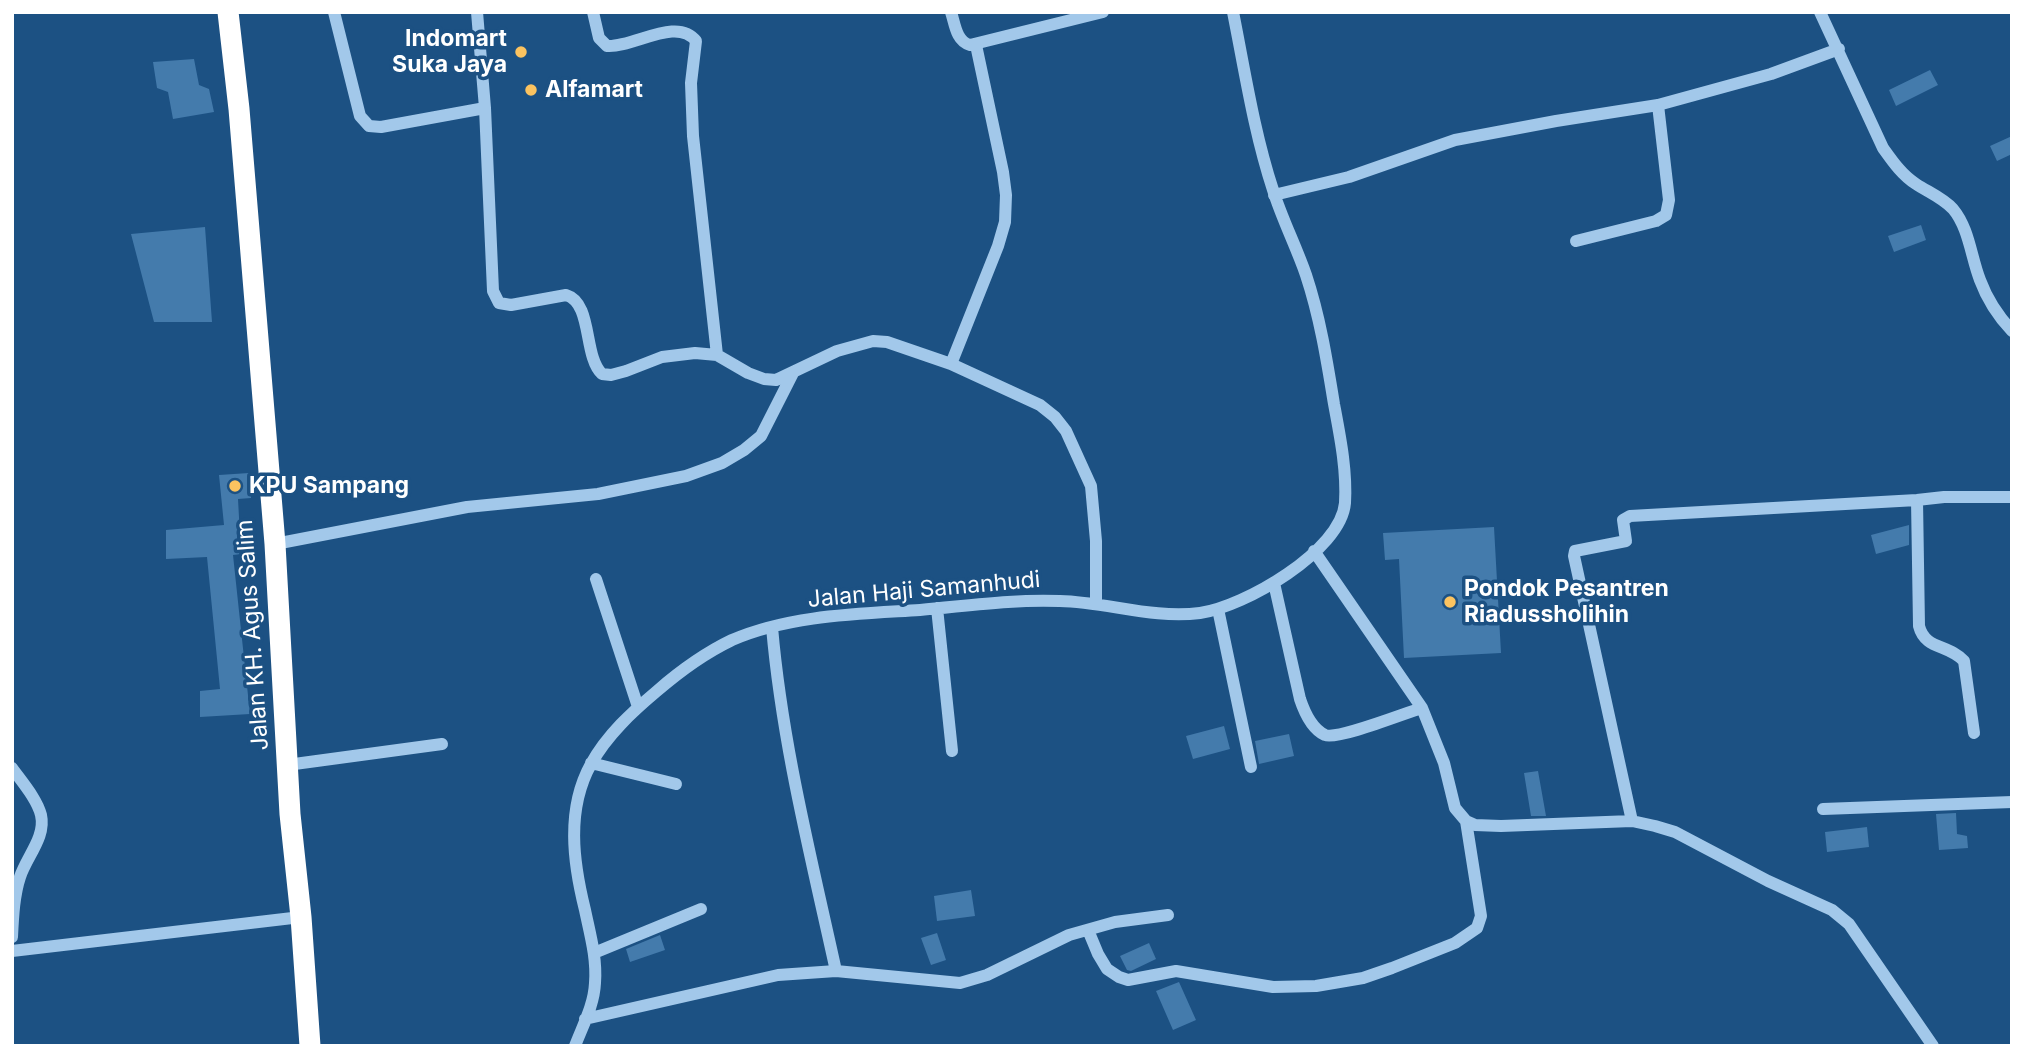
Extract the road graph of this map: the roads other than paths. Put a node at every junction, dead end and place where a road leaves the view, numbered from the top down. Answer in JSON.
{"nodes":[{"id":1,"x":228,"y":12,"type":"edge"},
{"id":2,"x":334,"y":12,"type":"edge"},
{"id":3,"x":477,"y":12,"type":"edge"},
{"id":4,"x":593,"y":12,"type":"edge"},
{"id":5,"x":951,"y":12,"type":"edge"},
{"id":6,"x":1103,"y":12,"type":"edge"},
{"id":7,"x":1234,"y":12,"type":"edge"},
{"id":8,"x":1820,"y":12,"type":"edge"},
{"id":9,"x":976,"y":44,"type":"junction"},
{"id":10,"x":1839,"y":49,"type":"junction"},
{"id":11,"x":1658,"y":105,"type":"junction"},
{"id":12,"x":485,"y":108,"type":"junction"},
{"id":13,"x":1274,"y":195,"type":"junction"},
{"id":14,"x":1576,"y":241,"type":"dead end"},
{"id":15,"x":2012,"y":331,"type":"edge"},
{"id":16,"x":717,"y":355,"type":"junction"},
{"id":17,"x":951,"y":364,"type":"junction"},
{"id":18,"x":793,"y":373,"type":"junction"},
{"id":19,"x":2012,"y":497,"type":"edge"},
{"id":20,"x":1917,"y":500,"type":"junction"},
{"id":21,"x":275,"y":544,"type":"junction"},
{"id":22,"x":1314,"y":551,"type":"junction"},
{"id":23,"x":596,"y":579,"type":"dead end"},
{"id":24,"x":1274,"y":583,"type":"junction"},
{"id":25,"x":1096,"y":603,"type":"junction"},
{"id":26,"x":937,"y":608,"type":"junction"},
{"id":27,"x":1218,"y":609,"type":"junction"},
{"id":28,"x":772,"y":627,"type":"junction"},
{"id":29,"x":638,"y":707,"type":"junction"},
{"id":30,"x":1422,"y":708,"type":"junction"},
{"id":31,"x":1974,"y":733,"type":"dead end"},
{"id":32,"x":442,"y":744,"type":"dead end"},
{"id":33,"x":952,"y":751,"type":"dead end"},
{"id":34,"x":591,"y":763,"type":"junction"},
{"id":35,"x":287,"y":765,"type":"junction"},
{"id":36,"x":1251,"y":766,"type":"dead end"},
{"id":37,"x":12,"y":768,"type":"edge"},
{"id":38,"x":676,"y":784,"type":"dead end"},
{"id":39,"x":2012,"y":802,"type":"edge"},
{"id":40,"x":1823,"y":809,"type":"dead end"},
{"id":41,"x":1466,"y":821,"type":"junction"},
{"id":42,"x":1632,"y":821,"type":"junction"},
{"id":43,"x":701,"y":909,"type":"dead end"},
{"id":44,"x":1168,"y":915,"type":"dead end"},
{"id":45,"x":301,"y":916,"type":"junction"},
{"id":46,"x":1088,"y":930,"type":"junction"},
{"id":47,"x":12,"y":936,"type":"edge"},
{"id":48,"x":12,"y":951,"type":"edge"},
{"id":49,"x":594,"y":953,"type":"junction"},
{"id":50,"x":836,"y":971,"type":"junction"},
{"id":51,"x":585,"y":1019,"type":"junction"},
{"id":52,"x":310,"y":1046,"type":"edge"},
{"id":53,"x":575,"y":1046,"type":"edge"},
{"id":54,"x":1933,"y":1046,"type":"edge"}],
"edges":[{"from":1,"to":21,"type":"highway","name":"Jalan KH. Agus Salim"},
{"from":2,"to":12,"type":"street"},
{"from":3,"to":12,"type":"street"},
{"from":4,"to":16,"type":"street"},
{"from":5,"to":9,"type":"street"},
{"from":6,"to":9,"type":"street"},
{"from":7,"to":13,"type":"street","name":"Jalan Haji Samanhudi"},
{"from":8,"to":10,"type":"street"},
{"from":9,"to":17,"type":"street"},
{"from":10,"to":11,"type":"street"},
{"from":10,"to":15,"type":"street"},
{"from":11,"to":13,"type":"street"},
{"from":11,"to":14,"type":"street"},
{"from":12,"to":16,"type":"street"},
{"from":13,"to":22,"type":"street","name":"Jalan Haji Samanhudi"},
{"from":16,"to":18,"type":"street"},
{"from":17,"to":18,"type":"street"},
{"from":17,"to":25,"type":"street"},
{"from":18,"to":21,"type":"street"},
{"from":19,"to":20,"type":"street"},
{"from":20,"to":31,"type":"street"},
{"from":20,"to":42,"type":"street"},
{"from":21,"to":35,"type":"highway","name":"Jalan KH. Agus Salim"},
{"from":22,"to":24,"type":"street","name":"Jalan Haji Samanhudi"},
{"from":22,"to":30,"type":"street"},
{"from":23,"to":29,"type":"street"},
{"from":24,"to":27,"type":"street","name":"Jalan Haji Samanhudi"},
{"from":24,"to":30,"type":"street"},
{"from":25,"to":26,"type":"street","name":"Jalan Haji Samanhudi"},
{"from":25,"to":27,"type":"street","name":"Jalan Haji Samanhudi"},
{"from":26,"to":28,"type":"street","name":"Jalan Haji Samanhudi"},
{"from":26,"to":33,"type":"street"},
{"from":27,"to":36,"type":"street"},
{"from":28,"to":29,"type":"street","name":"Jalan Haji Samanhudi"},
{"from":28,"to":50,"type":"street"},
{"from":29,"to":34,"type":"street","name":"Jalan Haji Samanhudi"},
{"from":30,"to":41,"type":"street"},
{"from":32,"to":35,"type":"street"},
{"from":34,"to":38,"type":"street"},
{"from":34,"to":49,"type":"street","name":"Jalan Haji Samanhudi"},
{"from":35,"to":45,"type":"highway","name":"Jalan KH. Agus Salim"},
{"from":37,"to":47,"type":"street"},
{"from":39,"to":40,"type":"street"},
{"from":41,"to":42,"type":"street"},
{"from":41,"to":46,"type":"street"},
{"from":42,"to":54,"type":"street"},
{"from":43,"to":49,"type":"street"},
{"from":44,"to":46,"type":"street"},
{"from":45,"to":48,"type":"street"},
{"from":45,"to":52,"type":"highway","name":"Jalan KH. Agus Salim"},
{"from":46,"to":50,"type":"street"},
{"from":49,"to":51,"type":"street","name":"Jalan Haji Samanhudi"},
{"from":50,"to":51,"type":"street"},
{"from":51,"to":53,"type":"street","name":"Jalan Haji Samanhudi"}]}
